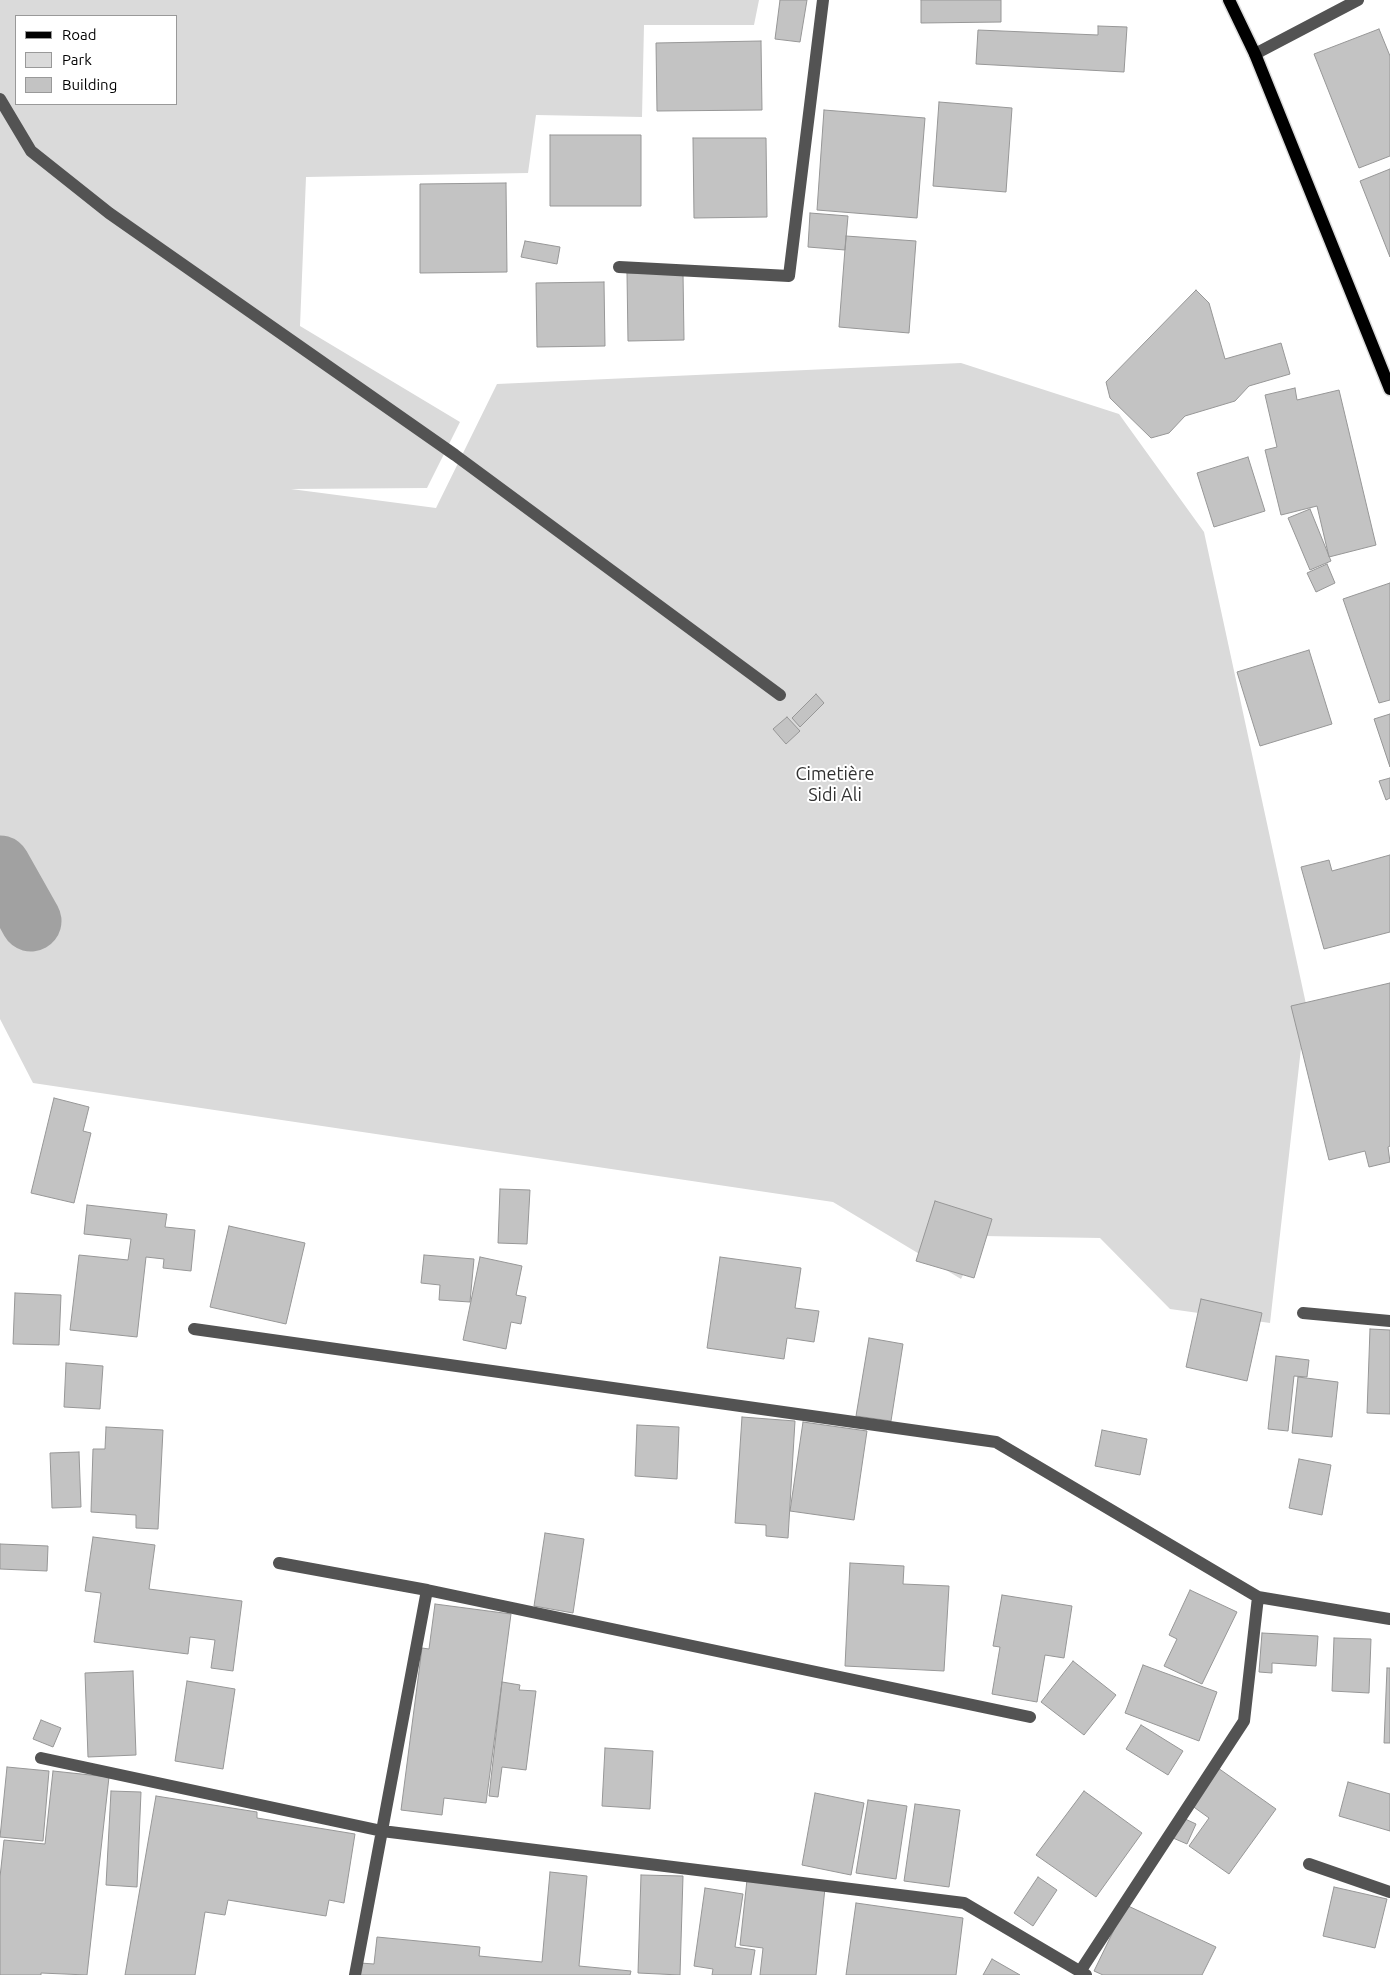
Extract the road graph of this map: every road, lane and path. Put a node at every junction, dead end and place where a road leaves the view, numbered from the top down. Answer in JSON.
{"nodes":[{"id":1,"x":823,"y":0,"type":"edge"},
{"id":2,"x":1229,"y":0,"type":"edge"},
{"id":3,"x":1358,"y":0,"type":"edge"},
{"id":4,"x":1255,"y":54,"type":"junction"},
{"id":5,"x":0,"y":99,"type":"edge"},
{"id":6,"x":619,"y":267,"type":"dead end"},
{"id":7,"x":1390,"y":389,"type":"edge"},
{"id":8,"x":780,"y":695,"type":"dead end"},
{"id":9,"x":1303,"y":1313,"type":"dead end"},
{"id":10,"x":1390,"y":1321,"type":"edge"},
{"id":11,"x":194,"y":1329,"type":"dead end"},
{"id":12,"x":279,"y":1563,"type":"dead end"},
{"id":13,"x":427,"y":1590,"type":"junction"},
{"id":14,"x":1258,"y":1598,"type":"junction"},
{"id":15,"x":1390,"y":1619,"type":"edge"},
{"id":16,"x":1030,"y":1717,"type":"dead end"},
{"id":17,"x":41,"y":1758,"type":"dead end"},
{"id":18,"x":382,"y":1830,"type":"junction"},
{"id":19,"x":1309,"y":1864,"type":"dead end"},
{"id":20,"x":1390,"y":1892,"type":"edge"},
{"id":21,"x":1084,"y":1973,"type":"edge"},
{"id":22,"x":355,"y":1975,"type":"edge"}],
"edges":[{"from":1,"to":6,"type":"street"},
{"from":2,"to":4,"type":"main road"},
{"from":3,"to":4,"type":"street"},
{"from":4,"to":7,"type":"main road"},
{"from":5,"to":8,"type":"street"},
{"from":9,"to":10,"type":"street"},
{"from":11,"to":14,"type":"street"},
{"from":12,"to":13,"type":"street"},
{"from":13,"to":16,"type":"street"},
{"from":13,"to":18,"type":"street"},
{"from":14,"to":15,"type":"street"},
{"from":14,"to":21,"type":"street"},
{"from":17,"to":18,"type":"street"},
{"from":18,"to":21,"type":"street"},
{"from":18,"to":22,"type":"street"},
{"from":19,"to":20,"type":"street"}]}
